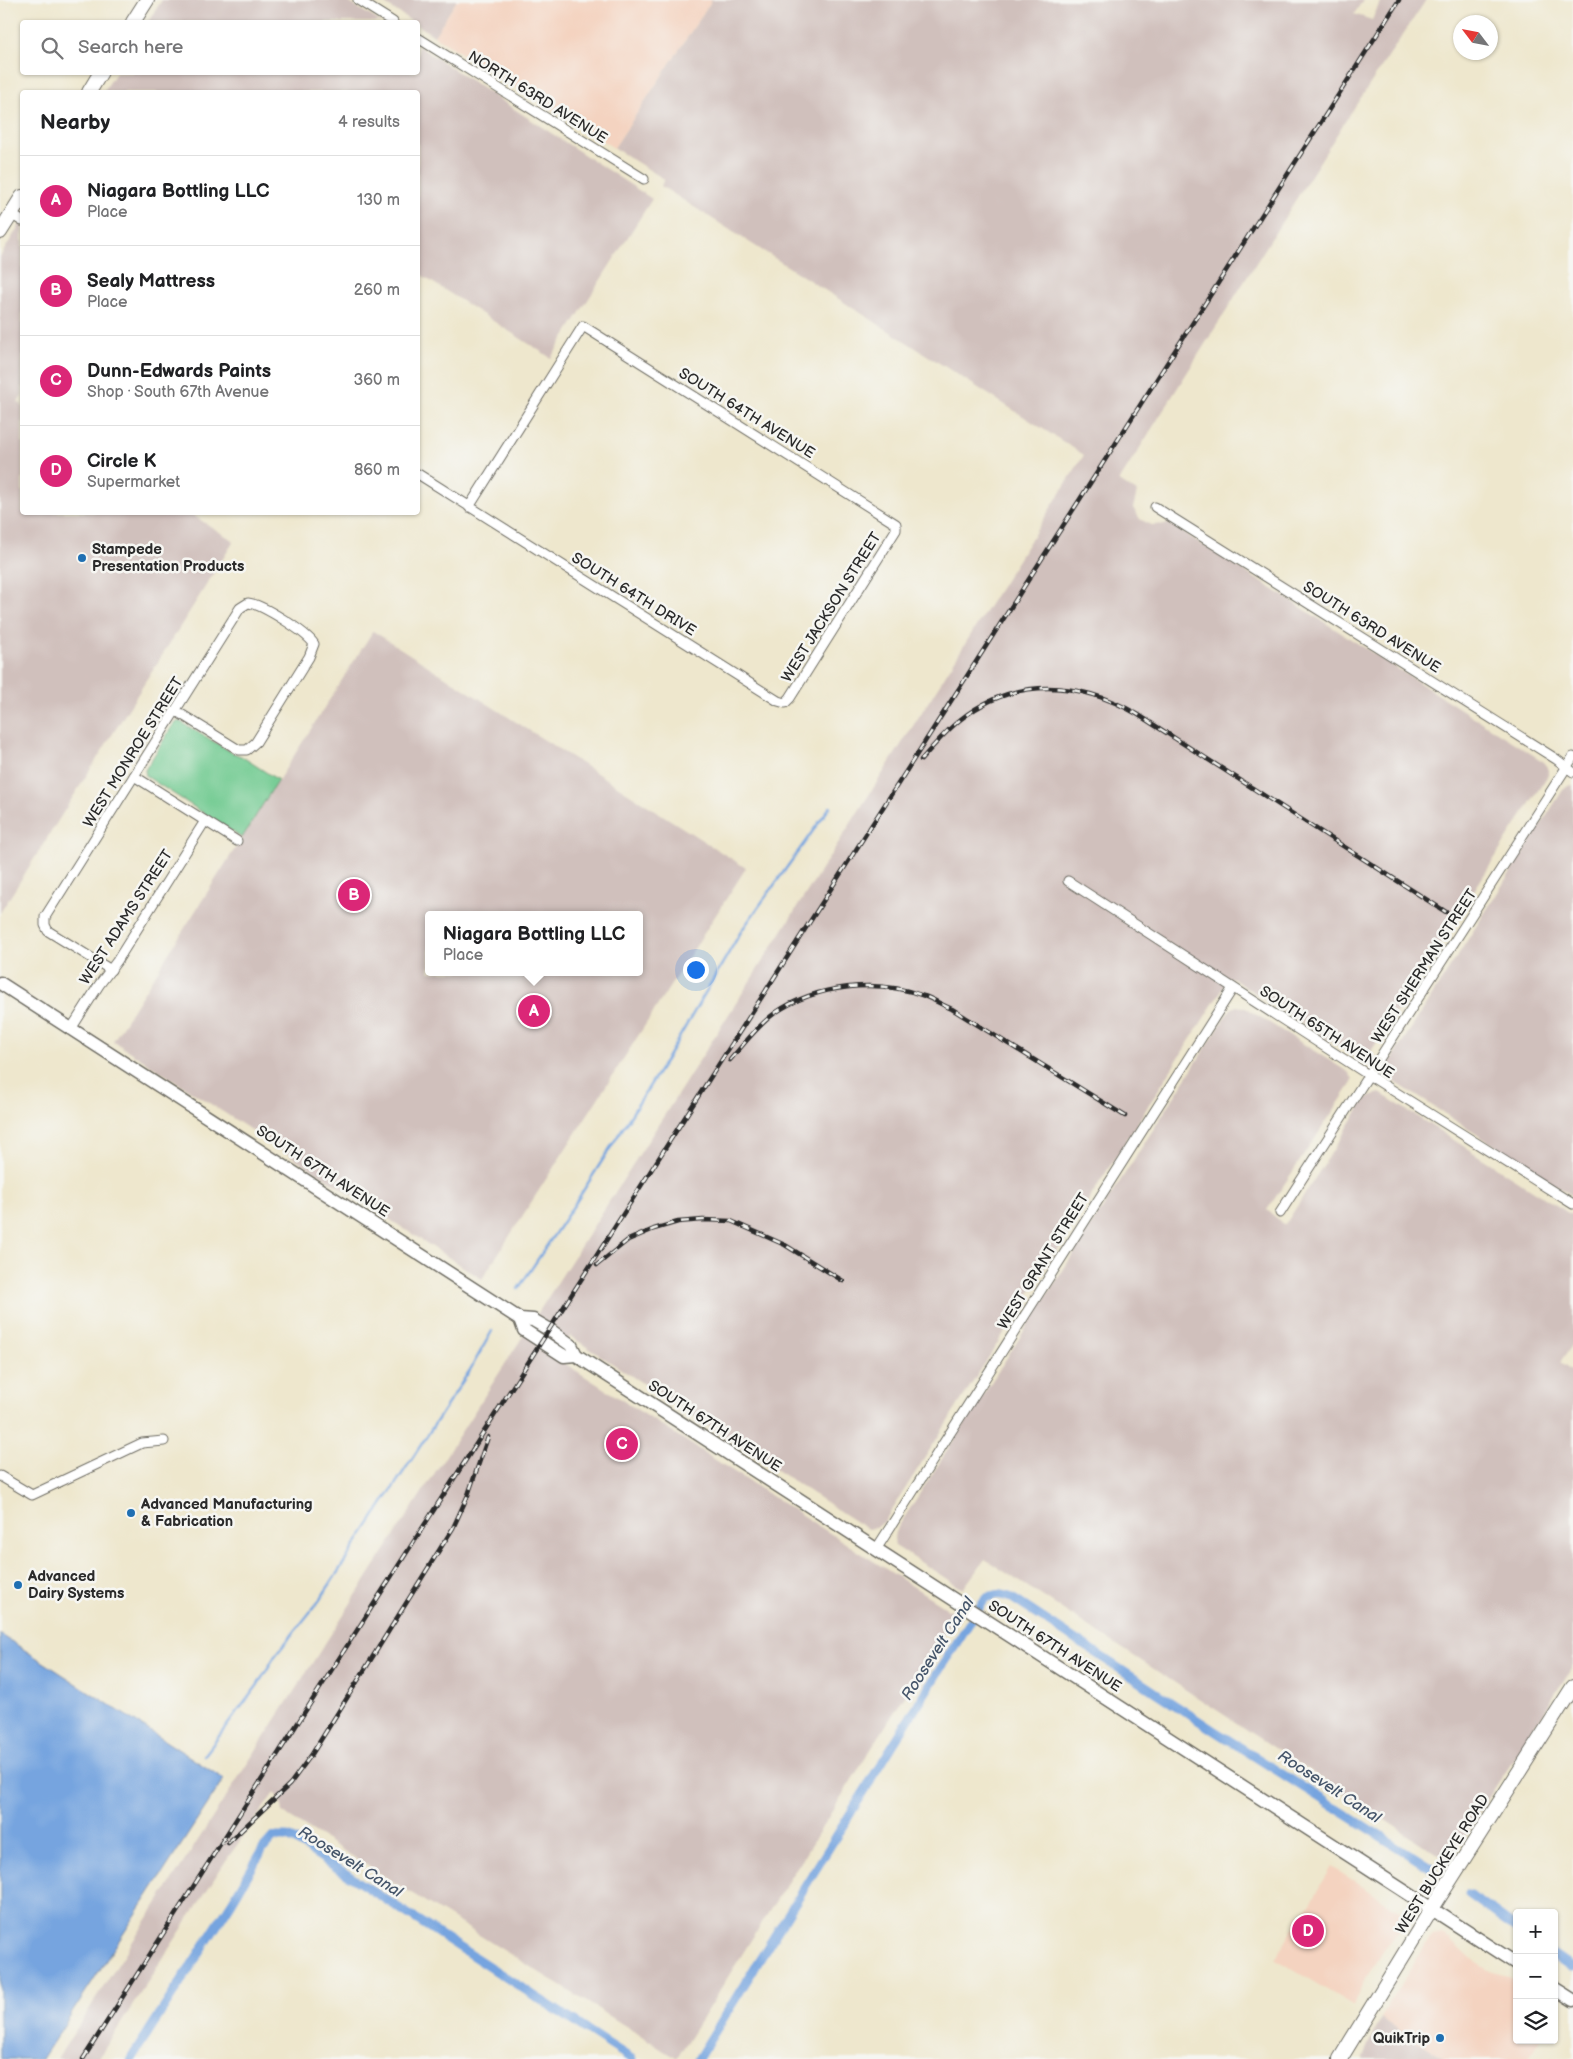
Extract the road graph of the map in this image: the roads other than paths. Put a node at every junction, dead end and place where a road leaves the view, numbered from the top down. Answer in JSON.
{"nodes":[{"id":1,"x":147,"y":0,"type":"edge"},
{"id":2,"x":358,"y":0,"type":"edge"},
{"id":3,"x":134,"y":20,"type":"edge"},
{"id":4,"x":390,"y":20,"type":"edge"},
{"id":5,"x":420,"y":39,"type":"edge"},
{"id":6,"x":99,"y":75,"type":"edge"},
{"id":7,"x":90,"y":90,"type":"edge"},
{"id":8,"x":644,"y":179,"type":"dead end"},
{"id":9,"x":20,"y":205,"type":"edge"},
{"id":10,"x":17,"y":218,"type":"edge"},
{"id":11,"x":0,"y":232,"type":"edge"},
{"id":12,"x":420,"y":475,"type":"edge"},
{"id":13,"x":469,"y":507,"type":"junction"},
{"id":14,"x":1155,"y":507,"type":"dead end"},
{"id":15,"x":896,"y":524,"type":"joint"},
{"id":16,"x":785,"y":703,"type":"joint"},
{"id":17,"x":176,"y":710,"type":"junction"},
{"id":18,"x":1573,"y":757,"type":"edge"},
{"id":19,"x":1570,"y":770,"type":"edge"},
{"id":20,"x":134,"y":776,"type":"junction"},
{"id":21,"x":205,"y":821,"type":"junction"},
{"id":22,"x":237,"y":841,"type":"dead end"},
{"id":23,"x":1068,"y":882,"type":"dead end"},
{"id":24,"x":110,"y":970,"type":"junction"},
{"id":25,"x":0,"y":983,"type":"edge"},
{"id":26,"x":1233,"y":988,"type":"junction"},
{"id":27,"x":71,"y":1029,"type":"junction"},
{"id":28,"x":1370,"y":1076,"type":"junction"},
{"id":29,"x":1573,"y":1204,"type":"edge"},
{"id":30,"x":1280,"y":1213,"type":"dead end"},
{"id":31,"x":164,"y":1441,"type":"dead end"},
{"id":32,"x":0,"y":1476,"type":"edge"},
{"id":33,"x":877,"y":1548,"type":"junction"},
{"id":34,"x":1573,"y":1687,"type":"edge"},
{"id":35,"x":1431,"y":1910,"type":"junction"},
{"id":36,"x":1513,"y":1961,"type":"edge"},
{"id":37,"x":1558,"y":1991,"type":"edge"},
{"id":38,"x":1573,"y":2000,"type":"edge"},
{"id":39,"x":1340,"y":2059,"type":"edge"}],
"edges":[{"from":1,"to":3,"type":"main road"},
{"from":2,"to":4,"type":"street"},
{"from":5,"to":8,"type":"street","name":"NORTH 63RD AVENUE"},
{"from":6,"to":7,"type":"main road"},
{"from":9,"to":10,"type":"main road"},
{"from":10,"to":11,"type":"main road"},
{"from":12,"to":13,"type":"street","name":"SOUTH 64TH DRIVE"},
{"from":13,"to":15,"type":"street","name":"SOUTH 64TH AVENUE"},
{"from":13,"to":16,"type":"street","name":"SOUTH 64TH DRIVE"},
{"from":14,"to":19,"type":"street","name":"SOUTH 63RD AVENUE"},
{"from":15,"to":16,"type":"street","name":"WEST JACKSON STREET"},
{"from":17,"to":17,"type":"street","name":"WEST MONROE STREET"},
{"from":17,"to":20,"type":"street","name":"WEST MONROE STREET"},
{"from":18,"to":19,"type":"street","name":"WEST SHERMAN STREET"},
{"from":19,"to":28,"type":"street","name":"WEST SHERMAN STREET"},
{"from":20,"to":21,"type":"street"},
{"from":20,"to":24,"type":"street","name":"WEST MONROE STREET"},
{"from":21,"to":22,"type":"street"},
{"from":21,"to":24,"type":"street","name":"WEST ADAMS STREET"},
{"from":23,"to":26,"type":"street","name":"SOUTH 65TH AVENUE"},
{"from":24,"to":27,"type":"street","name":"WEST ADAMS STREET"},
{"from":25,"to":27,"type":"main road","name":"SOUTH 67TH AVENUE"},
{"from":26,"to":28,"type":"street","name":"SOUTH 65TH AVENUE"},
{"from":26,"to":33,"type":"street","name":"WEST GRANT STREET"},
{"from":27,"to":33,"type":"main road","name":"SOUTH 67TH AVENUE"},
{"from":28,"to":29,"type":"street","name":"SOUTH 65TH AVENUE"},
{"from":28,"to":30,"type":"street","name":"WEST SHERMAN STREET"},
{"from":31,"to":32,"type":"street"},
{"from":33,"to":35,"type":"main road","name":"SOUTH 67TH AVENUE"},
{"from":34,"to":35,"type":"main road","name":"WEST BUCKEYE ROAD"},
{"from":35,"to":36,"type":"main road","name":"SOUTH 67TH AVENUE"},
{"from":35,"to":39,"type":"main road","name":"WEST BUCKEYE ROAD"},
{"from":37,"to":38,"type":"main road"}]}
